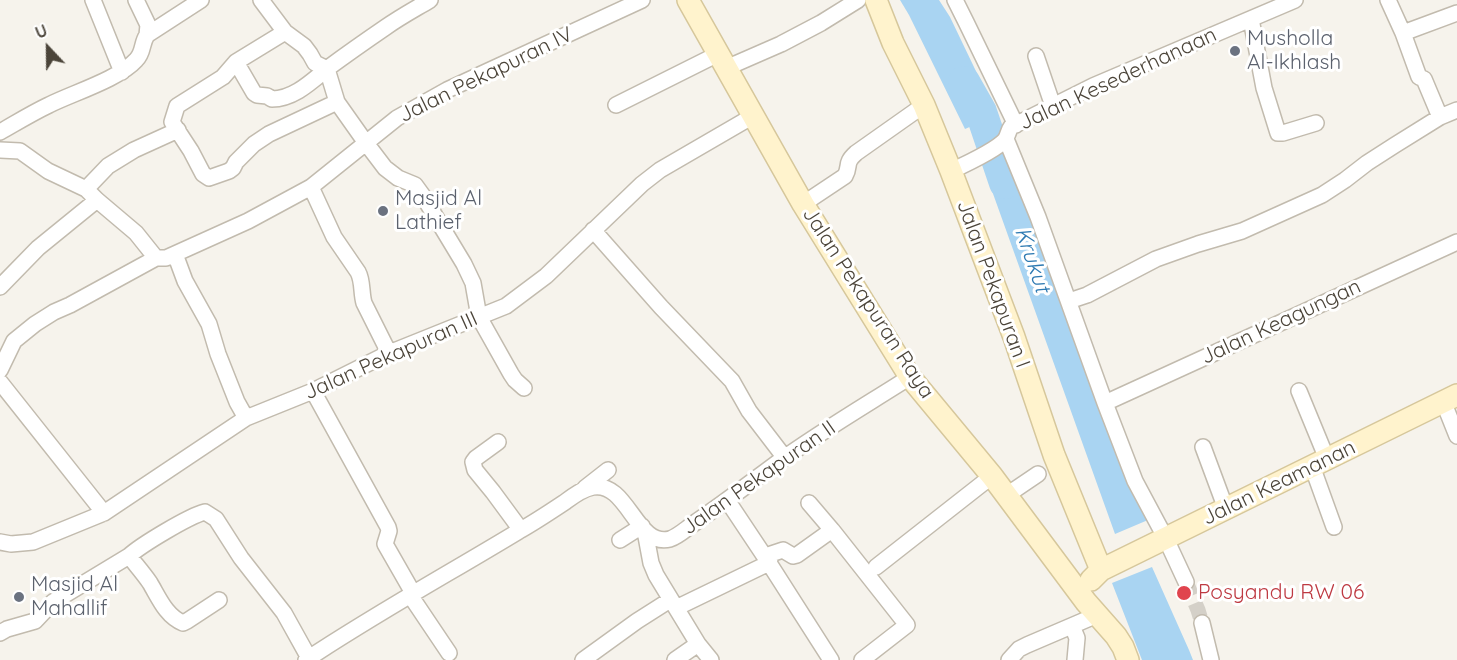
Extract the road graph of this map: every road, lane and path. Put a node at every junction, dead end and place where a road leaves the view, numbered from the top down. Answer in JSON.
{"nodes":[{"id":1,"x":93,"y":0,"type":"edge"},
{"id":2,"x":136,"y":0,"type":"edge"},
{"id":3,"x":201,"y":0,"type":"edge"},
{"id":4,"x":261,"y":0,"type":"edge"},
{"id":5,"x":430,"y":0,"type":"edge"},
{"id":6,"x":642,"y":0,"type":"edge"},
{"id":7,"x":688,"y":0,"type":"edge"},
{"id":8,"x":858,"y":0,"type":"edge"},
{"id":9,"x":876,"y":0,"type":"edge"},
{"id":10,"x":954,"y":0,"type":"edge"},
{"id":11,"x":1295,"y":0,"type":"edge"},
{"id":12,"x":1388,"y":0,"type":"edge"},
{"id":13,"x":413,"y":4,"type":"edge"},
{"id":14,"x":1457,"y":14,"type":"edge"},
{"id":15,"x":1251,"y":19,"type":"junction"},
{"id":16,"x":285,"y":32,"type":"junction"},
{"id":17,"x":1403,"y":33,"type":"junction"},
{"id":18,"x":147,"y":35,"type":"junction"},
{"id":19,"x":1036,"y":56,"type":"dead end"},
{"id":20,"x":722,"y":61,"type":"junction"},
{"id":21,"x":236,"y":62,"type":"junction"},
{"id":22,"x":327,"y":69,"type":"junction"},
{"id":23,"x":122,"y":72,"type":"junction"},
{"id":24,"x":337,"y":102,"type":"junction"},
{"id":25,"x":616,"y":105,"type":"dead end"},
{"id":26,"x":924,"y":105,"type":"junction"},
{"id":27,"x":1053,"y":106,"type":"junction"},
{"id":28,"x":1457,"y":110,"type":"edge"},
{"id":29,"x":753,"y":116,"type":"junction"},
{"id":30,"x":1440,"y":117,"type":"junction"},
{"id":31,"x":1316,"y":123,"type":"dead end"},
{"id":32,"x":1016,"y":125,"type":"junction"},
{"id":33,"x":178,"y":130,"type":"junction"},
{"id":34,"x":0,"y":132,"type":"edge"},
{"id":35,"x":1002,"y":142,"type":"junction"},
{"id":36,"x":366,"y":143,"type":"junction"},
{"id":37,"x":0,"y":150,"type":"edge"},
{"id":38,"x":957,"y":168,"type":"junction"},
{"id":39,"x":312,"y":187,"type":"junction"},
{"id":40,"x":91,"y":194,"type":"junction"},
{"id":41,"x":803,"y":204,"type":"junction"},
{"id":42,"x":593,"y":230,"type":"junction"},
{"id":43,"x":1457,"y":242,"type":"edge"},
{"id":44,"x":175,"y":254,"type":"junction"},
{"id":45,"x":156,"y":258,"type":"junction"},
{"id":46,"x":0,"y":287,"type":"edge"},
{"id":47,"x":1069,"y":302,"type":"junction"},
{"id":48,"x":479,"y":317,"type":"junction"},
{"id":49,"x":389,"y":353,"type":"junction"},
{"id":50,"x":0,"y":370,"type":"edge"},
{"id":51,"x":910,"y":376,"type":"junction"},
{"id":52,"x":0,"y":382,"type":"edge"},
{"id":53,"x":524,"y":388,"type":"dead end"},
{"id":54,"x":313,"y":391,"type":"junction"},
{"id":55,"x":1299,"y":391,"type":"dead end"},
{"id":56,"x":1450,"y":398,"type":"edge"},
{"id":57,"x":1105,"y":403,"type":"junction"},
{"id":58,"x":246,"y":418,"type":"junction"},
{"id":59,"x":1457,"y":436,"type":"edge"},
{"id":60,"x":498,"y":442,"type":"dead end"},
{"id":61,"x":1203,"y":447,"type":"dead end"},
{"id":62,"x":785,"y":458,"type":"junction"},
{"id":63,"x":1320,"y":463,"type":"junction"},
{"id":64,"x":608,"y":470,"type":"dead end"},
{"id":65,"x":1038,"y":474,"type":"dead end"},
{"id":66,"x":992,"y":476,"type":"junction"},
{"id":67,"x":582,"y":490,"type":"junction"},
{"id":68,"x":1007,"y":495,"type":"junction"},
{"id":69,"x":727,"y":500,"type":"junction"},
{"id":70,"x":809,"y":503,"type":"dead end"},
{"id":71,"x":1226,"y":509,"type":"junction"},
{"id":72,"x":104,"y":513,"type":"junction"},
{"id":73,"x":1334,"y":527,"type":"dead end"},
{"id":74,"x":644,"y":529,"type":"junction"},
{"id":75,"x":520,"y":530,"type":"junction"},
{"id":76,"x":832,"y":530,"type":"junction"},
{"id":77,"x":620,"y":540,"type":"dead end"},
{"id":78,"x":0,"y":542,"type":"edge"},
{"id":79,"x":1159,"y":542,"type":"junction"},
{"id":80,"x":129,"y":556,"type":"junction"},
{"id":81,"x":769,"y":563,"type":"junction"},
{"id":82,"x":876,"y":567,"type":"dead end"},
{"id":83,"x":1103,"y":569,"type":"junction"},
{"id":84,"x":1186,"y":582,"type":"tunnel mouth"},
{"id":85,"x":1079,"y":591,"type":"junction"},
{"id":86,"x":411,"y":594,"type":"junction"},
{"id":87,"x":219,"y":600,"type":"dead end"},
{"id":88,"x":673,"y":604,"type":"junction"},
{"id":89,"x":1097,"y":615,"type":"junction"},
{"id":90,"x":1202,"y":623,"type":"tunnel mouth"},
{"id":91,"x":1072,"y":626,"type":"junction"},
{"id":92,"x":0,"y":633,"type":"edge"},
{"id":93,"x":698,"y":644,"type":"junction"},
{"id":94,"x":449,"y":653,"type":"dead end"},
{"id":95,"x":314,"y":657,"type":"edge"},
{"id":96,"x":583,"y":660,"type":"edge"},
{"id":97,"x":675,"y":660,"type":"edge"},
{"id":98,"x":711,"y":660,"type":"edge"},
{"id":99,"x":831,"y":660,"type":"edge"},
{"id":100,"x":862,"y":660,"type":"edge"},
{"id":101,"x":1009,"y":660,"type":"edge"},
{"id":102,"x":1074,"y":660,"type":"edge"},
{"id":103,"x":1128,"y":660,"type":"edge"},
{"id":104,"x":1211,"y":660,"type":"edge"}],
"edges":[{"from":1,"to":23,"type":"street"},
{"from":2,"to":18,"type":"street"},
{"from":3,"to":18,"type":"street"},
{"from":4,"to":16,"type":"street"},
{"from":5,"to":13,"type":"street"},
{"from":6,"to":36,"type":"street","name":"Jalan Pekapuran IV"},
{"from":7,"to":20,"type":"street","name":"Jalan Pekapuran Raya"},
{"from":8,"to":20,"type":"street"},
{"from":9,"to":26,"type":"street","name":"Jalan Pekapuran I"},
{"from":10,"to":32,"type":"street"},
{"from":11,"to":15,"type":"street","name":"Jalan Kesederhanaan"},
{"from":12,"to":17,"type":"street"},
{"from":13,"to":22,"type":"street"},
{"from":14,"to":17,"type":"street"},
{"from":15,"to":27,"type":"street","name":"Jalan Kesederhanaan"},
{"from":15,"to":31,"type":"street"},
{"from":16,"to":21,"type":"street"},
{"from":16,"to":22,"type":"street"},
{"from":17,"to":30,"type":"street"},
{"from":18,"to":23,"type":"street"},
{"from":19,"to":27,"type":"street"},
{"from":20,"to":25,"type":"street"},
{"from":20,"to":29,"type":"street","name":"Jalan Pekapuran Raya"},
{"from":21,"to":22,"type":"street"},
{"from":21,"to":33,"type":"street"},
{"from":22,"to":24,"type":"street"},
{"from":23,"to":34,"type":"street"},
{"from":24,"to":33,"type":"street"},
{"from":24,"to":36,"type":"street"},
{"from":26,"to":38,"type":"street","name":"Jalan Pekapuran I"},
{"from":26,"to":41,"type":"street"},
{"from":27,"to":32,"type":"street","name":"Jalan Kesederhanaan"},
{"from":28,"to":30,"type":"street"},
{"from":29,"to":41,"type":"street","name":"Jalan Pekapuran Raya"},
{"from":29,"to":42,"type":"street","name":"Jalan Pekapuran III"},
{"from":30,"to":47,"type":"street"},
{"from":32,"to":35,"type":"street","name":"Jalan Kesederhanaan"},
{"from":33,"to":40,"type":"street"},
{"from":35,"to":38,"type":"street","name":"Jalan Kesederhanaan"},
{"from":35,"to":47,"type":"street"},
{"from":36,"to":39,"type":"street","name":"Jalan Pekapuran IV"},
{"from":36,"to":48,"type":"street"},
{"from":37,"to":40,"type":"street"},
{"from":38,"to":83,"type":"street","name":"Jalan Pekapuran I"},
{"from":39,"to":44,"type":"street","name":"Jalan Pekapuran IV"},
{"from":39,"to":49,"type":"street"},
{"from":40,"to":45,"type":"street"},
{"from":40,"to":46,"type":"street"},
{"from":41,"to":51,"type":"street","name":"Jalan Pekapuran Raya"},
{"from":42,"to":48,"type":"street","name":"Jalan Pekapuran III"},
{"from":42,"to":62,"type":"street"},
{"from":43,"to":57,"type":"street","name":"Jalan Keagungan"},
{"from":44,"to":45,"type":"street","name":"Jalan Pekapuran IV"},
{"from":44,"to":58,"type":"street"},
{"from":45,"to":50,"type":"street","name":"Jalan Pekapuran IV"},
{"from":47,"to":57,"type":"street"},
{"from":48,"to":49,"type":"street","name":"Jalan Pekapuran III"},
{"from":48,"to":53,"type":"street"},
{"from":49,"to":54,"type":"street","name":"Jalan Pekapuran III"},
{"from":51,"to":62,"type":"street","name":"Jalan Pekapuran II"},
{"from":51,"to":66,"type":"street","name":"Jalan Pekapuran Raya"},
{"from":52,"to":72,"type":"street"},
{"from":54,"to":58,"type":"street","name":"Jalan Pekapuran III"},
{"from":54,"to":86,"type":"street"},
{"from":55,"to":63,"type":"street"},
{"from":56,"to":59,"type":"street"},
{"from":56,"to":63,"type":"street","name":"Jalan Keamanan"},
{"from":57,"to":79,"type":"street"},
{"from":58,"to":72,"type":"street","name":"Jalan Pekapuran III"},
{"from":60,"to":75,"type":"street"},
{"from":61,"to":71,"type":"street"},
{"from":62,"to":69,"type":"street","name":"Jalan Pekapuran II"},
{"from":63,"to":71,"type":"street","name":"Jalan Keamanan"},
{"from":63,"to":73,"type":"street"},
{"from":64,"to":67,"type":"street"},
{"from":65,"to":68,"type":"street"},
{"from":66,"to":68,"type":"street","name":"Jalan Pekapuran Raya"},
{"from":66,"to":82,"type":"street"},
{"from":67,"to":74,"type":"street"},
{"from":67,"to":75,"type":"street"},
{"from":68,"to":85,"type":"street","name":"Jalan Pekapuran Raya"},
{"from":69,"to":74,"type":"street","name":"Jalan Pekapuran II"},
{"from":69,"to":81,"type":"street"},
{"from":70,"to":76,"type":"street"},
{"from":71,"to":79,"type":"street","name":"Jalan Keamanan"},
{"from":72,"to":78,"type":"street","name":"Jalan Pekapuran III"},
{"from":74,"to":77,"type":"street"},
{"from":74,"to":88,"type":"street"},
{"from":75,"to":86,"type":"street"},
{"from":76,"to":81,"type":"street"},
{"from":76,"to":100,"type":"street"},
{"from":79,"to":83,"type":"street","name":"Jalan Keamanan"},
{"from":79,"to":84,"type":"street"},
{"from":80,"to":87,"type":"street"},
{"from":80,"to":92,"type":"street"},
{"from":80,"to":95,"type":"street"},
{"from":81,"to":88,"type":"street"},
{"from":81,"to":99,"type":"street"},
{"from":83,"to":85,"type":"street"},
{"from":85,"to":89,"type":"street","name":"Jalan Pekapuran Raya"},
{"from":86,"to":94,"type":"street"},
{"from":86,"to":95,"type":"street"},
{"from":88,"to":93,"type":"street"},
{"from":88,"to":96,"type":"street"},
{"from":89,"to":91,"type":"street"},
{"from":89,"to":103,"type":"street","name":"Jalan Pekapuran Raya"},
{"from":90,"to":104,"type":"street"},
{"from":91,"to":101,"type":"street"},
{"from":91,"to":102,"type":"street"},
{"from":93,"to":97,"type":"street"},
{"from":93,"to":98,"type":"street"}]}
